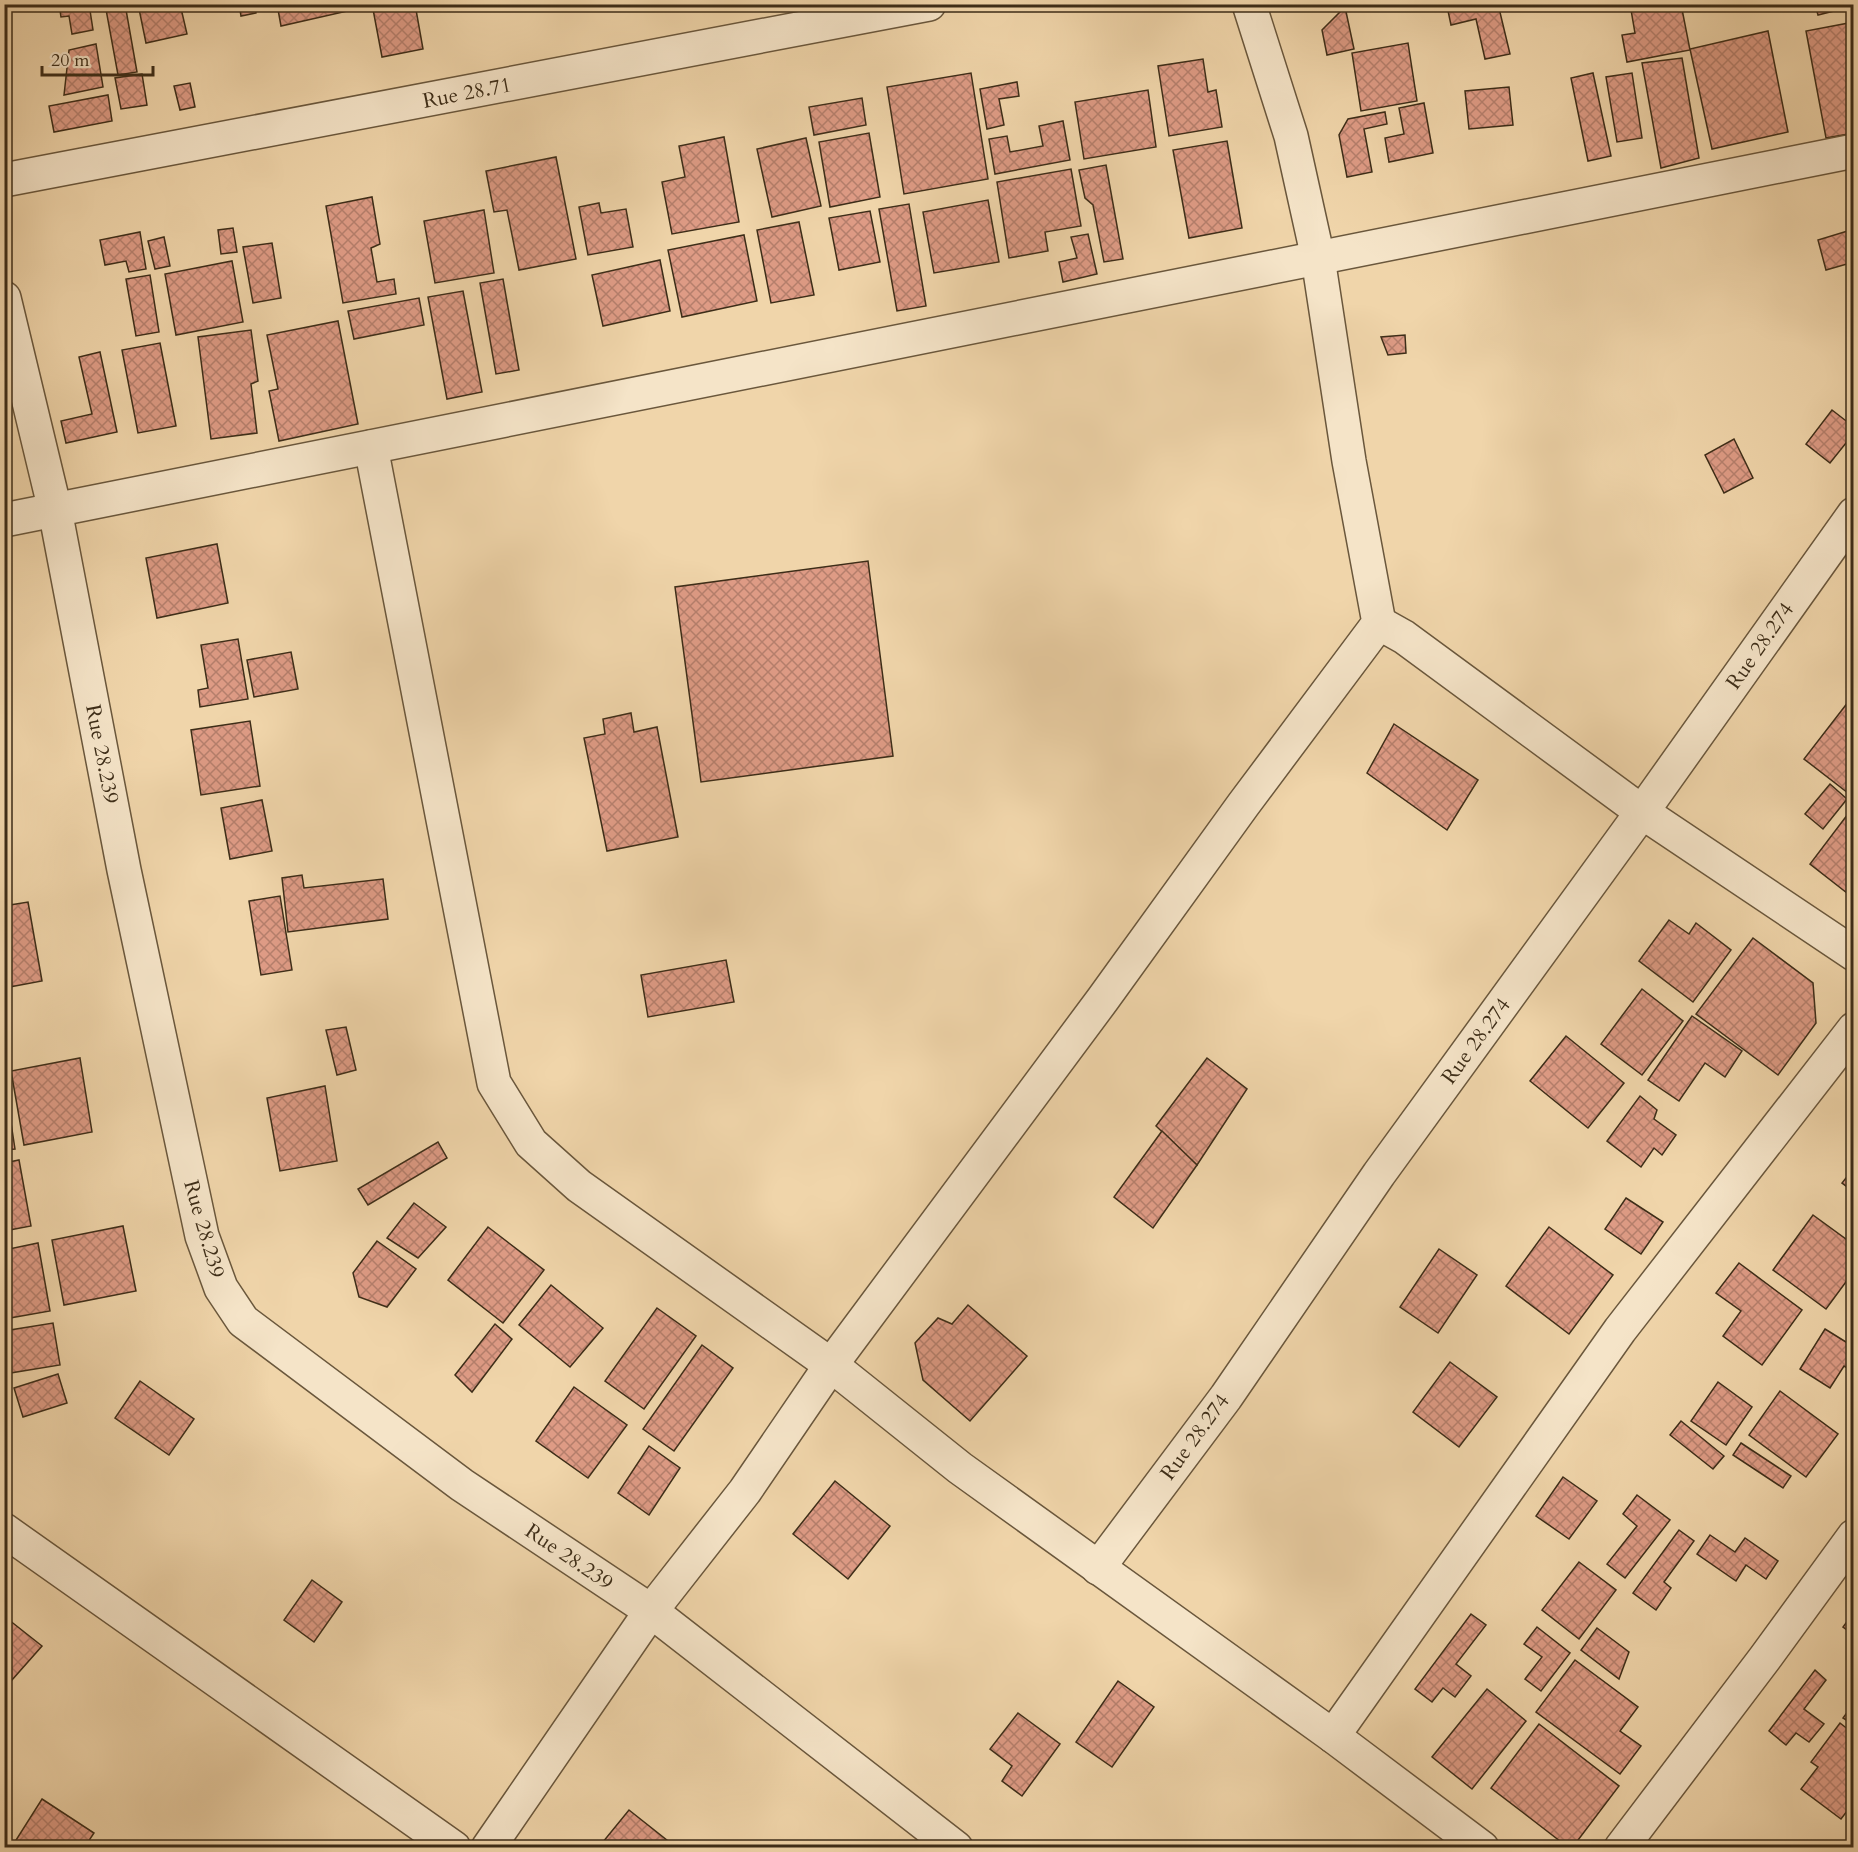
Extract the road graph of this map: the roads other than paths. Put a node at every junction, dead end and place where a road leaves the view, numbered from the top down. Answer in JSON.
{"nodes":[{"id":1,"x":929,"y":4,"type":"edge"},
{"id":2,"x":1249,"y":4,"type":"edge"},
{"id":3,"x":1854,"y":151,"type":"edge"},
{"id":4,"x":4,"y":180,"type":"edge"},
{"id":5,"x":1318,"y":258,"type":"junction"},
{"id":6,"x":4,"y":298,"type":"edge"},
{"id":7,"x":371,"y":447,"type":"junction"},
{"id":8,"x":55,"y":510,"type":"junction"},
{"id":9,"x":1854,"y":514,"type":"edge"},
{"id":10,"x":4,"y":520,"type":"edge"},
{"id":11,"x":1379,"y":624,"type":"junction"},
{"id":12,"x":1642,"y":812,"type":"junction"},
{"id":13,"x":1854,"y":954,"type":"edge"},
{"id":14,"x":1854,"y":1029,"type":"edge"},
{"id":15,"x":831,"y":1365,"type":"junction"},
{"id":16,"x":4,"y":1530,"type":"edge"},
{"id":17,"x":1854,"y":1536,"type":"edge"},
{"id":18,"x":1098,"y":1568,"type":"junction"},
{"id":19,"x":651,"y":1611,"type":"junction"},
{"id":20,"x":1333,"y":1737,"type":"junction"},
{"id":21,"x":454,"y":1848,"type":"edge"},
{"id":22,"x":488,"y":1848,"type":"edge"},
{"id":23,"x":957,"y":1848,"type":"edge"},
{"id":24,"x":1482,"y":1848,"type":"edge"},
{"id":25,"x":1621,"y":1848,"type":"edge"}],
"edges":[{"from":1,"to":4,"type":"street","name":"Rue 28.71"},
{"from":2,"to":5,"type":"street"},
{"from":3,"to":5,"type":"street"},
{"from":5,"to":7,"type":"street"},
{"from":5,"to":11,"type":"street"},
{"from":6,"to":8,"type":"street","name":"Rue 28.239"},
{"from":7,"to":8,"type":"street"},
{"from":7,"to":15,"type":"street"},
{"from":8,"to":10,"type":"street"},
{"from":8,"to":19,"type":"street","name":"Rue 28.239"},
{"from":9,"to":12,"type":"street","name":"Rue 28.274"},
{"from":11,"to":12,"type":"street"},
{"from":11,"to":15,"type":"street"},
{"from":12,"to":13,"type":"street"},
{"from":12,"to":18,"type":"street","name":"Rue 28.274"},
{"from":14,"to":20,"type":"street"},
{"from":15,"to":18,"type":"street"},
{"from":15,"to":19,"type":"street"},
{"from":16,"to":21,"type":"street"},
{"from":17,"to":25,"type":"street"},
{"from":18,"to":20,"type":"street"},
{"from":19,"to":22,"type":"street"},
{"from":19,"to":23,"type":"street","name":"Rue 28.239"},
{"from":20,"to":24,"type":"street"}]}
